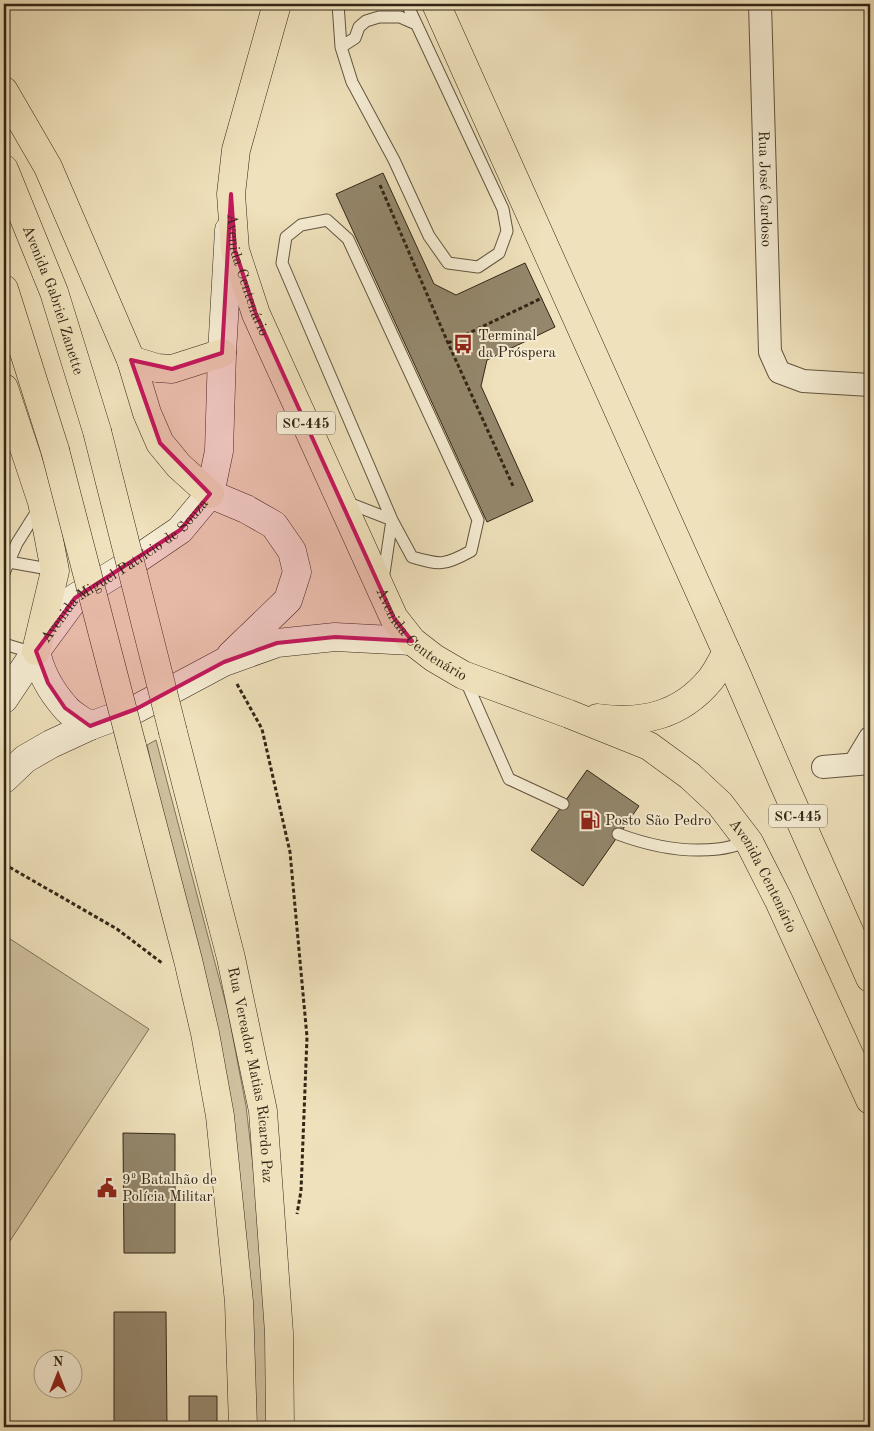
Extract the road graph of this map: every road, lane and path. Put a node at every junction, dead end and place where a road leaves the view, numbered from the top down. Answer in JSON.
{"nodes":[{"id":1,"x":277,"y":4,"type":"edge"},
{"id":2,"x":338,"y":4,"type":"edge"},
{"id":3,"x":407,"y":4,"type":"edge"},
{"id":4,"x":436,"y":4,"type":"edge"},
{"id":5,"x":760,"y":4,"type":"edge"},
{"id":6,"x":416,"y":24,"type":"junction"},
{"id":7,"x":341,"y":47,"type":"junction"},
{"id":8,"x":4,"y":91,"type":"edge"},
{"id":9,"x":4,"y":170,"type":"edge"},
{"id":10,"x":380,"y":185,"type":"dead end"},
{"id":11,"x":231,"y":194,"type":"junction"},
{"id":12,"x":564,"y":288,"type":"junction"},
{"id":13,"x":4,"y":289,"type":"edge"},
{"id":14,"x":448,"y":343,"type":"junction"},
{"id":15,"x":222,"y":353,"type":"junction"},
{"id":16,"x":131,"y":360,"type":"junction"},
{"id":17,"x":870,"y":386,"type":"edge"},
{"id":18,"x":4,"y":388,"type":"edge"},
{"id":19,"x":513,"y":486,"type":"dead end"},
{"id":20,"x":210,"y":494,"type":"junction"},
{"id":21,"x":342,"y":500,"type":"junction"},
{"id":22,"x":42,"y":502,"type":"junction"},
{"id":23,"x":392,"y":520,"type":"junction"},
{"id":24,"x":6,"y":567,"type":"edge"},
{"id":25,"x":55,"y":571,"type":"junction"},
{"id":26,"x":382,"y":590,"type":"junction"},
{"id":27,"x":412,"y":641,"type":"junction"},
{"id":28,"x":4,"y":644,"type":"edge"},
{"id":29,"x":36,"y":651,"type":"junction"},
{"id":30,"x":727,"y":653,"type":"junction"},
{"id":31,"x":224,"y":662,"type":"junction"},
{"id":32,"x":463,"y":675,"type":"junction"},
{"id":33,"x":4,"y":699,"type":"edge"},
{"id":34,"x":569,"y":714,"type":"junction"},
{"id":35,"x":90,"y":726,"type":"junction"},
{"id":36,"x":173,"y":732,"type":"joint"},
{"id":37,"x":870,"y":738,"type":"edge"},
{"id":38,"x":863,"y":763,"type":"edge"},
{"id":39,"x":823,"y":767,"type":"dead end"},
{"id":40,"x":4,"y":779,"type":"edge"},
{"id":41,"x":563,"y":804,"type":"dead end"},
{"id":42,"x":618,"y":834,"type":"dead end"},
{"id":43,"x":749,"y":842,"type":"junction"},
{"id":44,"x":4,"y":864,"type":"edge"},
{"id":45,"x":163,"y":964,"type":"dead end"},
{"id":46,"x":870,"y":978,"type":"edge"},
{"id":47,"x":870,"y":1100,"type":"edge"},
{"id":48,"x":296,"y":1219,"type":"dead end"},
{"id":49,"x":244,"y":1427,"type":"edge"},
{"id":50,"x":280,"y":1427,"type":"edge"}],
"edges":[{"from":1,"to":11,"type":"main road","name":"Avenida Centenário","number":"SC-445"},
{"from":2,"to":7,"type":"lane"},
{"from":3,"to":6,"type":"lane"},
{"from":4,"to":12,"type":"main road","number":"SC-445"},
{"from":5,"to":17,"type":"street","name":"Rua José Cardoso"},
{"from":6,"to":7,"type":"lane"},
{"from":6,"to":7,"type":"lane"},
{"from":8,"to":16,"type":"main road"},
{"from":9,"to":36,"type":"main road","name":"Avenida Gabriel Zanette","bridge":true},
{"from":10,"to":14,"type":"path"},
{"from":11,"to":15,"type":"main road","name":"Avenida Miguel Patrício de Souza"},
{"from":11,"to":21,"type":"main road","name":"Avenida Centenário","number":"SC-445"},
{"from":12,"to":14,"type":"path"},
{"from":12,"to":30,"type":"main road","number":"SC-445"},
{"from":13,"to":49,"type":"main road","bridge":true},
{"from":14,"to":19,"type":"path"},
{"from":15,"to":16,"type":"main road"},
{"from":15,"to":20,"type":"main road","name":"Avenida Miguel Patrício de Souza"},
{"from":16,"to":20,"type":"main road"},
{"from":18,"to":22,"type":"main road"},
{"from":20,"to":29,"type":"main road","name":"Avenida Miguel Patrício de Souza"},
{"from":20,"to":31,"type":"main road"},
{"from":21,"to":23,"type":"lane"},
{"from":21,"to":26,"type":"main road","name":"Avenida Centenário","number":"SC-445"},
{"from":22,"to":24,"type":"lane"},
{"from":22,"to":25,"type":"main road"},
{"from":23,"to":23,"type":"lane"},
{"from":23,"to":26,"type":"lane"},
{"from":24,"to":25,"type":"lane"},
{"from":25,"to":29,"type":"main road"},
{"from":26,"to":27,"type":"main road","name":"Avenida Centenário","number":"SC-445"},
{"from":27,"to":31,"type":"main road"},
{"from":27,"to":32,"type":"main road","name":"Avenida Centenário","number":"SC-445"},
{"from":28,"to":29,"type":"lane"},
{"from":29,"to":33,"type":"main road","name":"Avenida Miguel Patrício de Souza"},
{"from":29,"to":35,"type":"main road"},
{"from":30,"to":34,"type":"main road"},
{"from":30,"to":46,"type":"main road","number":"SC-445"},
{"from":31,"to":35,"type":"main road"},
{"from":31,"to":48,"type":"path"},
{"from":32,"to":34,"type":"main road","name":"Avenida Centenário","number":"SC-445"},
{"from":32,"to":41,"type":"lane"},
{"from":34,"to":43,"type":"main road","name":"Avenida Centenário","number":"SC-445"},
{"from":35,"to":40,"type":"main road"},
{"from":36,"to":50,"type":"main road","name":"Rua Vereador Matias Ricardo Paz"},
{"from":37,"to":38,"type":"street"},
{"from":38,"to":39,"type":"street"},
{"from":42,"to":43,"type":"lane"},
{"from":43,"to":47,"type":"main road","name":"Avenida Centenário","number":"SC-445"},
{"from":44,"to":45,"type":"path"}]}
